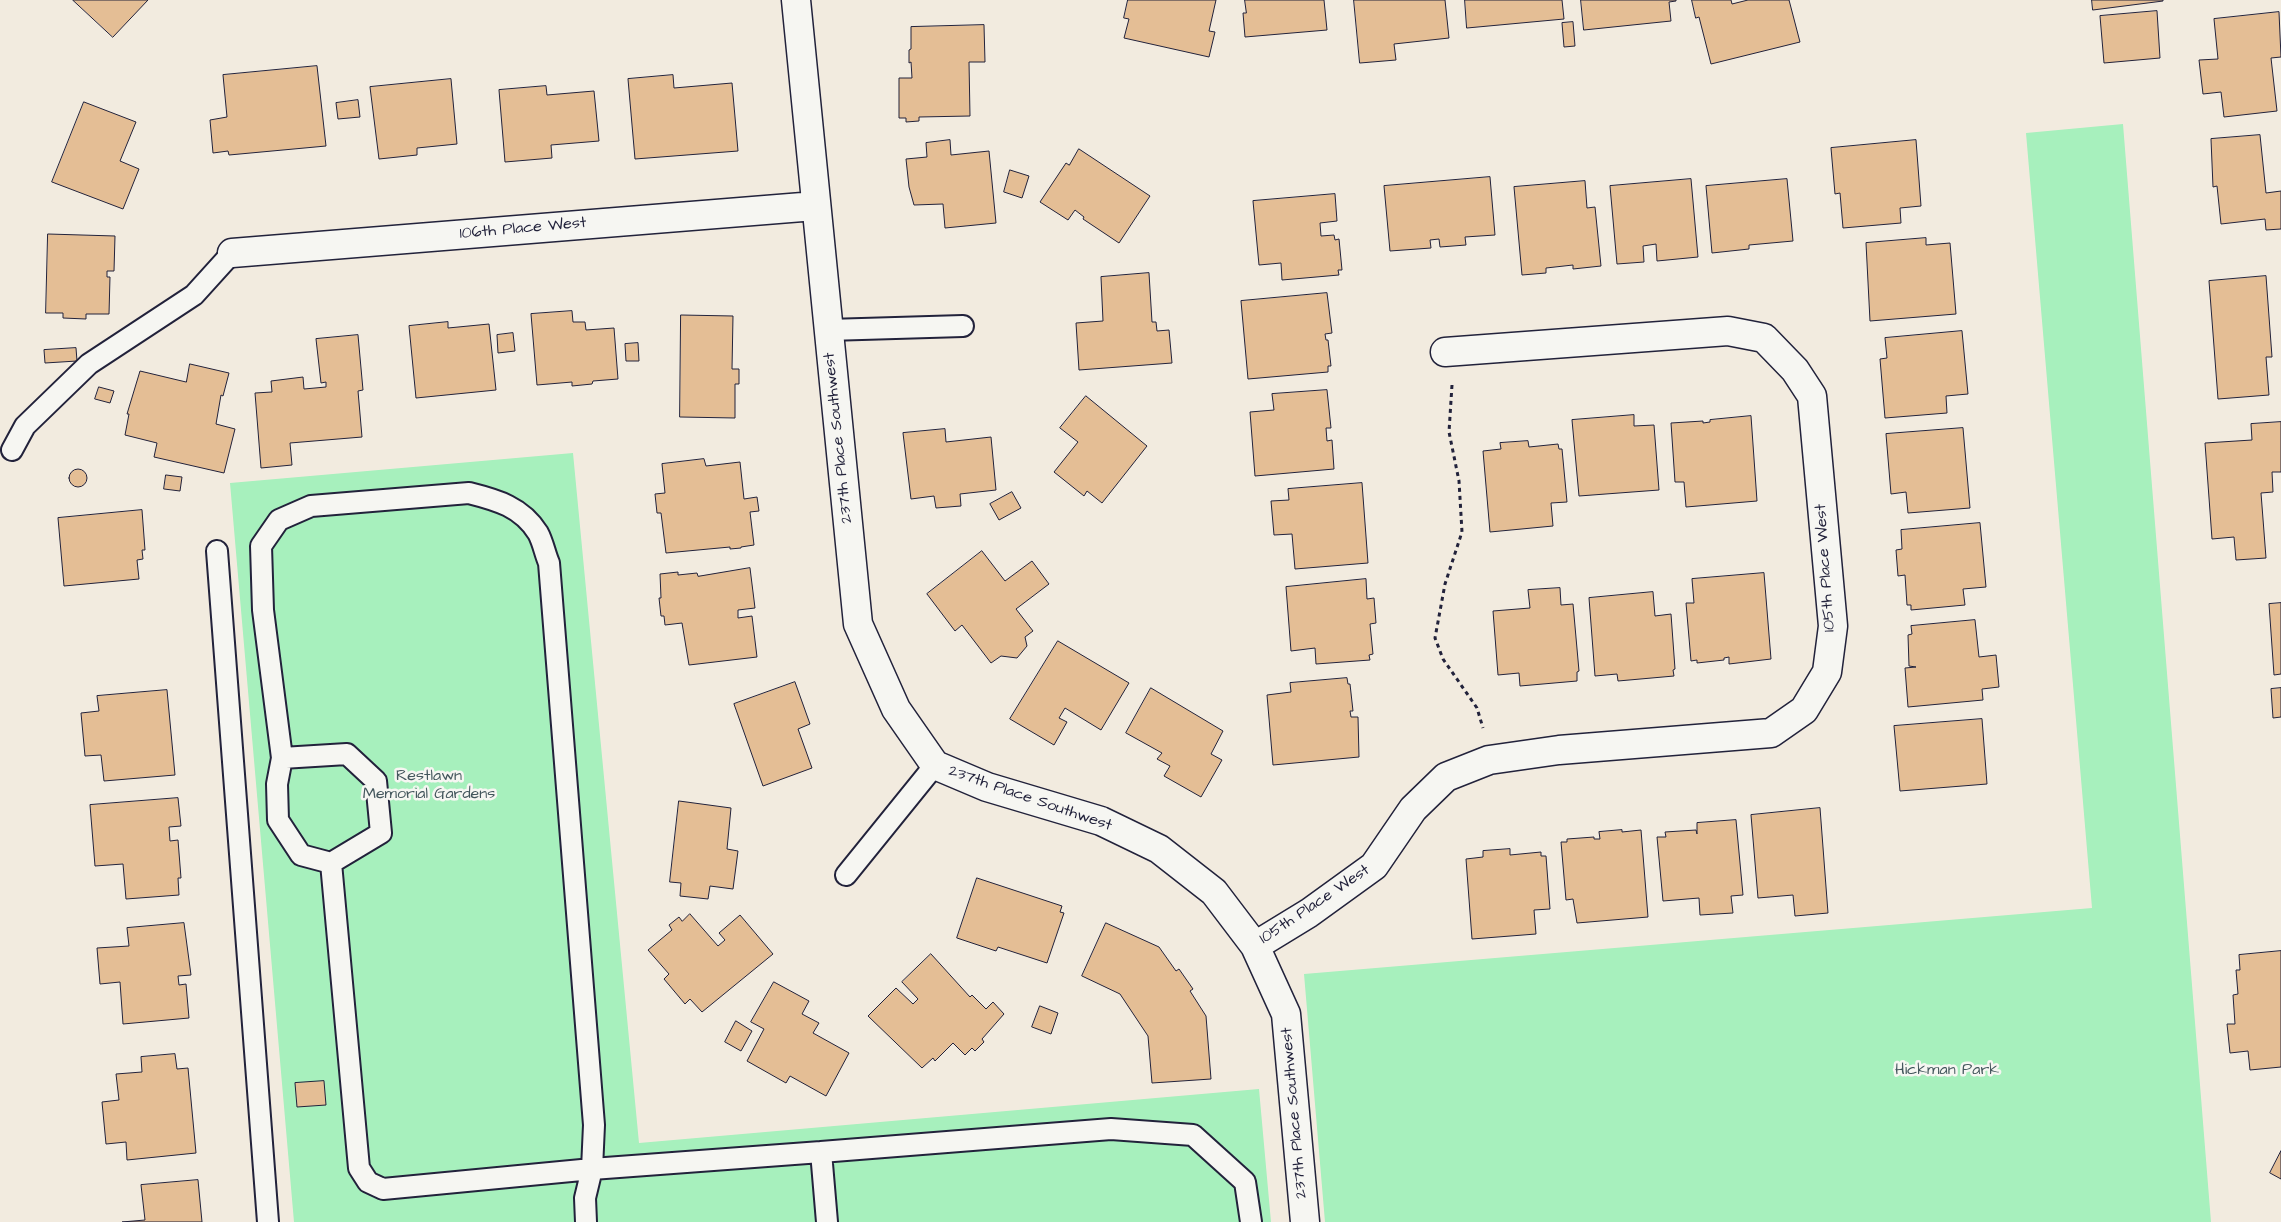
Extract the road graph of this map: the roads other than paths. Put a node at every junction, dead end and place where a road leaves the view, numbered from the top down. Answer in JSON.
{"nodes":[{"id":1,"x":796,"y":0,"type":"edge"},
{"id":2,"x":815,"y":206,"type":"junction"},
{"id":3,"x":232,"y":253,"type":"joint"},
{"id":4,"x":963,"y":326,"type":"dead end"},
{"id":5,"x":828,"y":330,"type":"junction"},
{"id":6,"x":1449,"y":352,"type":"road end"},
{"id":7,"x":12,"y":450,"type":"dead end"},
{"id":8,"x":217,"y":551,"type":"dead end"},
{"id":9,"x":282,"y":758,"type":"junction"},
{"id":10,"x":935,"y":765,"type":"junction"},
{"id":11,"x":331,"y":863,"type":"junction"},
{"id":12,"x":846,"y":875,"type":"dead end"},
{"id":13,"x":1255,"y":946,"type":"junction"},
{"id":14,"x":820,"y":1152,"type":"junction"},
{"id":15,"x":592,"y":1169,"type":"junction"},
{"id":16,"x":268,"y":1222,"type":"edge"},
{"id":17,"x":586,"y":1222,"type":"edge"},
{"id":18,"x":827,"y":1222,"type":"edge"},
{"id":19,"x":1251,"y":1222,"type":"edge"},
{"id":20,"x":1305,"y":1222,"type":"edge"}],
"edges":[{"from":1,"to":2,"type":"street","name":"237th Place Southwest"},
{"from":2,"to":3,"type":"street","name":"106th Place West"},
{"from":2,"to":5,"type":"street","name":"237th Place Southwest"},
{"from":3,"to":7,"type":"lane"},
{"from":4,"to":5,"type":"lane"},
{"from":5,"to":10,"type":"street","name":"237th Place Southwest"},
{"from":6,"to":13,"type":"street","name":"105th Place West"},
{"from":8,"to":16,"type":"lane"},
{"from":9,"to":11,"type":"lane"},
{"from":9,"to":11,"type":"lane"},
{"from":9,"to":15,"type":"lane"},
{"from":10,"to":12,"type":"lane"},
{"from":10,"to":13,"type":"street","name":"237th Place Southwest"},
{"from":11,"to":15,"type":"lane"},
{"from":13,"to":20,"type":"street","name":"237th Place Southwest"},
{"from":14,"to":15,"type":"lane"},
{"from":14,"to":18,"type":"lane"},
{"from":14,"to":19,"type":"lane"},
{"from":15,"to":17,"type":"lane"}]}
